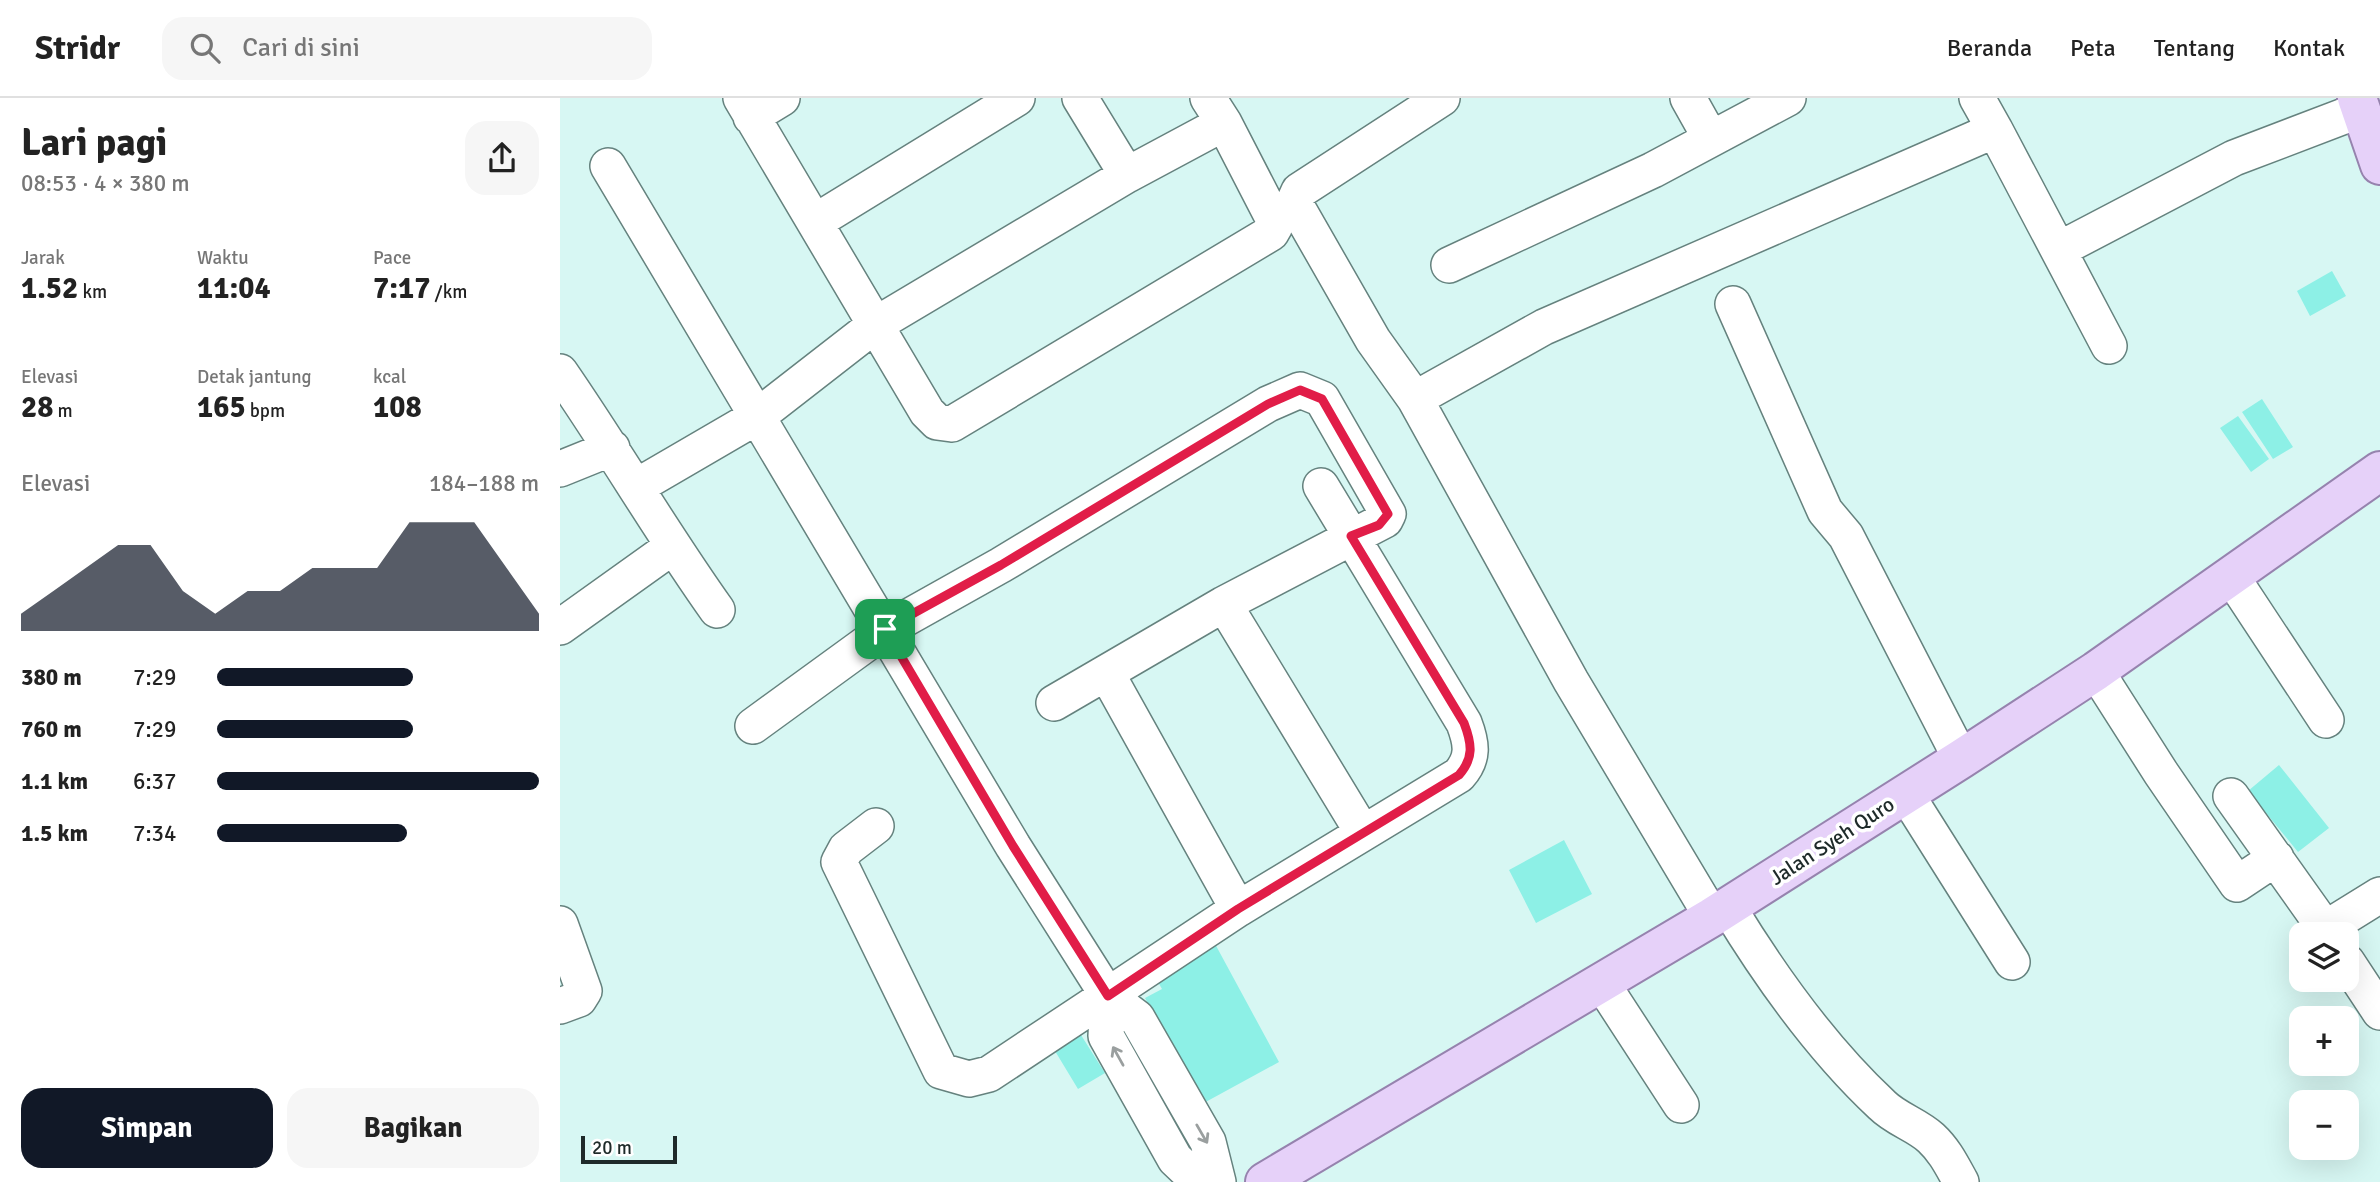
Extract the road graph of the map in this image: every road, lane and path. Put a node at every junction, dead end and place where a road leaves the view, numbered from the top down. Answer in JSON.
{"nodes":[{"id":1,"x":782,"y":98,"type":"edge"},
{"id":2,"x":1017,"y":98,"type":"edge"},
{"id":3,"x":1080,"y":98,"type":"edge"},
{"id":4,"x":1442,"y":98,"type":"edge"},
{"id":5,"x":1688,"y":98,"type":"edge"},
{"id":6,"x":1788,"y":98,"type":"edge"},
{"id":7,"x":1977,"y":98,"type":"edge"},
{"id":8,"x":2358,"y":104,"type":"edge"},
{"id":9,"x":746,"y":108,"type":"edge"},
{"id":10,"x":1216,"y":111,"type":"edge"},
{"id":11,"x":1995,"y":130,"type":"junction"},
{"id":12,"x":1711,"y":139,"type":"junction"},
{"id":13,"x":2380,"y":165,"type":"edge"},
{"id":14,"x":608,"y":166,"type":"dead end"},
{"id":15,"x":1126,"y":175,"type":"junction"},
{"id":16,"x":815,"y":222,"type":"junction"},
{"id":17,"x":2060,"y":249,"type":"junction"},
{"id":18,"x":1449,"y":265,"type":"dead end"},
{"id":19,"x":1733,"y":304,"type":"dead end"},
{"id":20,"x":875,"y":325,"type":"junction"},
{"id":21,"x":2109,"y":346,"type":"dead end"},
{"id":22,"x":560,"y":372,"type":"edge"},
{"id":23,"x":1415,"y":399,"type":"junction"},
{"id":24,"x":758,"y":416,"type":"junction"},
{"id":25,"x":612,"y":448,"type":"junction"},
{"id":26,"x":560,"y":469,"type":"edge"},
{"id":27,"x":2380,"y":471,"type":"edge"},
{"id":28,"x":1321,"y":485,"type":"dead end"},
{"id":29,"x":636,"y":487,"type":"junction"},
{"id":30,"x":1351,"y":536,"type":"junction"},
{"id":31,"x":672,"y":547,"type":"junction"},
{"id":32,"x":2231,"y":576,"type":"junction"},
{"id":33,"x":1224,"y":604,"type":"junction"},
{"id":34,"x":717,"y":610,"type":"dead end"},
{"id":35,"x":560,"y":627,"type":"edge"},
{"id":36,"x":885,"y":629,"type":"junction"},
{"id":37,"x":2096,"y":671,"type":"junction"},
{"id":38,"x":1107,"y":674,"type":"junction"},
{"id":39,"x":1054,"y":703,"type":"dead end"},
{"id":40,"x":2326,"y":720,"type":"dead end"},
{"id":41,"x":753,"y":726,"type":"dead end"},
{"id":42,"x":1961,"y":760,"type":"junction"},
{"id":43,"x":1906,"y":794,"type":"junction"},
{"id":44,"x":2231,"y":796,"type":"dead end"},
{"id":45,"x":877,"y":827,"type":"dead end"},
{"id":46,"x":1363,"y":833,"type":"junction"},
{"id":47,"x":2276,"y":858,"type":"junction"},
{"id":48,"x":2380,"y":895,"type":"edge"},
{"id":49,"x":1238,"y":909,"type":"junction"},
{"id":50,"x":1720,"y":912,"type":"junction"},
{"id":51,"x":2320,"y":922,"type":"edge"},
{"id":52,"x":2341,"y":922,"type":"edge"},
{"id":53,"x":560,"y":924,"type":"edge"},
{"id":54,"x":2012,"y":962,"type":"dead end"},
{"id":55,"x":2359,"y":981,"type":"edge"},
{"id":56,"x":1601,"y":982,"type":"junction"},
{"id":57,"x":1108,"y":996,"type":"junction"},
{"id":58,"x":560,"y":1006,"type":"edge"},
{"id":59,"x":2380,"y":1013,"type":"edge"},
{"id":60,"x":1681,"y":1105,"type":"dead end"},
{"id":61,"x":1199,"y":1182,"type":"edge"},
{"id":62,"x":1218,"y":1182,"type":"edge"},
{"id":63,"x":1265,"y":1182,"type":"edge"},
{"id":64,"x":1961,"y":1182,"type":"edge"}],
"edges":[{"from":1,"to":9,"type":"street"},
{"from":2,"to":16,"type":"street"},
{"from":3,"to":15,"type":"street"},
{"from":4,"to":23,"type":"street"},
{"from":5,"to":12,"type":"street"},
{"from":6,"to":12,"type":"street"},
{"from":7,"to":11,"type":"street"},
{"from":8,"to":13,"type":"main road"},
{"from":8,"to":17,"type":"street"},
{"from":9,"to":16,"type":"street"},
{"from":10,"to":15,"type":"street"},
{"from":10,"to":20,"type":"street"},
{"from":11,"to":17,"type":"street"},
{"from":11,"to":23,"type":"street"},
{"from":12,"to":18,"type":"street"},
{"from":14,"to":24,"type":"street"},
{"from":15,"to":20,"type":"street"},
{"from":16,"to":20,"type":"street"},
{"from":17,"to":21,"type":"street"},
{"from":19,"to":42,"type":"street"},
{"from":20,"to":24,"type":"street"},
{"from":22,"to":25,"type":"street"},
{"from":23,"to":50,"type":"street"},
{"from":24,"to":29,"type":"street"},
{"from":24,"to":36,"type":"street"},
{"from":25,"to":26,"type":"street"},
{"from":25,"to":29,"type":"street"},
{"from":27,"to":32,"type":"main road","name":"Jalan Syeh Quro"},
{"from":28,"to":30,"type":"street"},
{"from":29,"to":31,"type":"street"},
{"from":30,"to":33,"type":"street"},
{"from":30,"to":36,"type":"street"},
{"from":30,"to":46,"type":"street"},
{"from":31,"to":34,"type":"street"},
{"from":31,"to":35,"type":"street"},
{"from":32,"to":37,"type":"main road","name":"Jalan Syeh Quro"},
{"from":32,"to":40,"type":"street"},
{"from":33,"to":38,"type":"street"},
{"from":33,"to":46,"type":"street"},
{"from":36,"to":41,"type":"street"},
{"from":36,"to":57,"type":"street"},
{"from":37,"to":42,"type":"main road","name":"Jalan Syeh Quro"},
{"from":37,"to":47,"type":"street"},
{"from":38,"to":39,"type":"street"},
{"from":38,"to":49,"type":"street"},
{"from":42,"to":43,"type":"main road","name":"Jalan Syeh Quro"},
{"from":43,"to":50,"type":"main road","name":"Jalan Syeh Quro"},
{"from":43,"to":54,"type":"street"},
{"from":44,"to":47,"type":"street"},
{"from":45,"to":57,"type":"street"},
{"from":46,"to":49,"type":"street"},
{"from":47,"to":51,"type":"street"},
{"from":48,"to":52,"type":"street"},
{"from":49,"to":57,"type":"street"},
{"from":50,"to":56,"type":"main road","name":"Jalan Syeh Quro"},
{"from":50,"to":64,"type":"street"},
{"from":53,"to":58,"type":"street"},
{"from":55,"to":59,"type":"street"},
{"from":56,"to":60,"type":"street"},
{"from":56,"to":63,"type":"main road","name":"Jalan Syeh Quro"},
{"from":61,"to":57,"type":"street","one_way":true},
{"from":57,"to":62,"type":"street","one_way":true}]}
